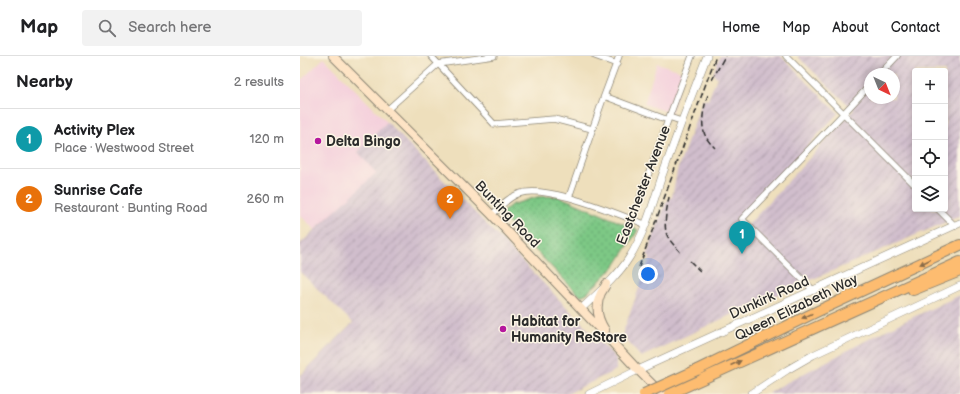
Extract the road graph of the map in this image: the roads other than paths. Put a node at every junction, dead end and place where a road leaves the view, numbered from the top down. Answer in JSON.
{"nodes":[{"id":1,"x":333,"y":56,"type":"edge"},
{"id":2,"x":430,"y":56,"type":"edge"},
{"id":3,"x":494,"y":56,"type":"edge"},
{"id":4,"x":595,"y":56,"type":"edge"},
{"id":5,"x":620,"y":56,"type":"edge"},
{"id":6,"x":692,"y":56,"type":"edge"},
{"id":7,"x":706,"y":56,"type":"edge"},
{"id":8,"x":786,"y":56,"type":"edge"},
{"id":9,"x":896,"y":56,"type":"edge"},
{"id":10,"x":438,"y":64,"type":"junction"},
{"id":11,"x":617,"y":64,"type":"junction"},
{"id":12,"x":885,"y":68,"type":"edge"},
{"id":13,"x":864,"y":91,"type":"edge"},
{"id":14,"x":604,"y":96,"type":"junction"},
{"id":15,"x":387,"y":110,"type":"junction"},
{"id":16,"x":844,"y":113,"type":"junction"},
{"id":17,"x":668,"y":119,"type":"junction"},
{"id":18,"x":681,"y":121,"type":"junction"},
{"id":19,"x":592,"y":129,"type":"junction"},
{"id":20,"x":912,"y":182,"type":"edge"},
{"id":21,"x":569,"y":197,"type":"junction"},
{"id":22,"x":942,"y":212,"type":"edge"},
{"id":23,"x":492,"y":215,"type":"junction"},
{"id":24,"x":632,"y":220,"type":"junction"},
{"id":25,"x":645,"y":224,"type":"junction"},
{"id":26,"x":957,"y":225,"type":"edge"},
{"id":27,"x":960,"y":245,"type":"edge"},
{"id":28,"x":960,"y":262,"type":"edge"},
{"id":29,"x":960,"y":271,"type":"edge"},
{"id":30,"x":606,"y":284,"type":"junction"},
{"id":31,"x":960,"y":286,"type":"edge"},
{"id":32,"x":814,"y":291,"type":"junction"},
{"id":33,"x":863,"y":306,"type":"junction"},
{"id":34,"x":581,"y":308,"type":"junction"},
{"id":35,"x":612,"y":343,"type":"junction"},
{"id":36,"x":638,"y":370,"type":"junction"},
{"id":37,"x":699,"y":374,"type":"junction"},
{"id":38,"x":589,"y":394,"type":"edge"},
{"id":39,"x":644,"y":394,"type":"edge"},
{"id":40,"x":662,"y":394,"type":"edge"},
{"id":41,"x":669,"y":394,"type":"edge"},
{"id":42,"x":751,"y":394,"type":"edge"}],
"edges":[{"from":1,"to":15,"type":"main road","name":"Bunting Road"},
{"from":2,"to":10,"type":"street"},
{"from":3,"to":10,"type":"street"},
{"from":4,"to":11,"type":"street"},
{"from":5,"to":11,"type":"street"},
{"from":6,"to":17,"type":"street","name":"Eastchester Avenue"},
{"from":7,"to":18,"type":"street","name":"Eastchester Avenue"},
{"from":8,"to":16,"type":"street"},
{"from":9,"to":12,"type":"street"},
{"from":10,"to":15,"type":"street"},
{"from":10,"to":19,"type":"street"},
{"from":11,"to":14,"type":"street"},
{"from":13,"to":16,"type":"street"},
{"from":14,"to":17,"type":"street"},
{"from":14,"to":19,"type":"street"},
{"from":15,"to":23,"type":"main road","name":"Bunting Road"},
{"from":16,"to":20,"type":"street"},
{"from":16,"to":32,"type":"street"},
{"from":17,"to":18,"type":"street"},
{"from":17,"to":24,"type":"street","name":"Eastchester Avenue"},
{"from":18,"to":25,"type":"street","name":"Eastchester Avenue"},
{"from":19,"to":21,"type":"street"},
{"from":21,"to":23,"type":"street"},
{"from":21,"to":24,"type":"street"},
{"from":22,"to":26,"type":"street"},
{"from":23,"to":34,"type":"main road","name":"Bunting Road"},
{"from":24,"to":25,"type":"street"},
{"from":25,"to":30,"type":"street","name":"Eastchester Avenue"},
{"from":26,"to":32,"type":"street","name":"Dunkirk Road"},
{"from":27,"to":37,"type":"highway","name":"Queen Elizabeth Way","one_way":true},
{"from":28,"to":33,"type":"highway","name":"Queen Elizabeth Way"},
{"from":29,"to":33,"type":"highway"},
{"from":30,"to":34,"type":"street","name":"Eastchester Avenue"},
{"from":30,"to":35,"type":"main road"},
{"from":31,"to":42,"type":"street"},
{"from":32,"to":36,"type":"street","name":"Dunkirk Road"},
{"from":37,"to":33,"type":"highway","name":"Queen Elizabeth Way","one_way":true},
{"from":34,"to":35,"type":"main road","name":"Bunting Road"},
{"from":35,"to":36,"type":"main road","name":"Bunting Road"},
{"from":36,"to":38,"type":"street","name":"Dunkirk Road"},
{"from":36,"to":40,"type":"main road","name":"Bunting Road"},
{"from":37,"to":39,"type":"highway","name":"Queen Elizabeth Way","bridge":true},
{"from":37,"to":41,"type":"highway","name":"Queen Elizabeth Way"}]}
